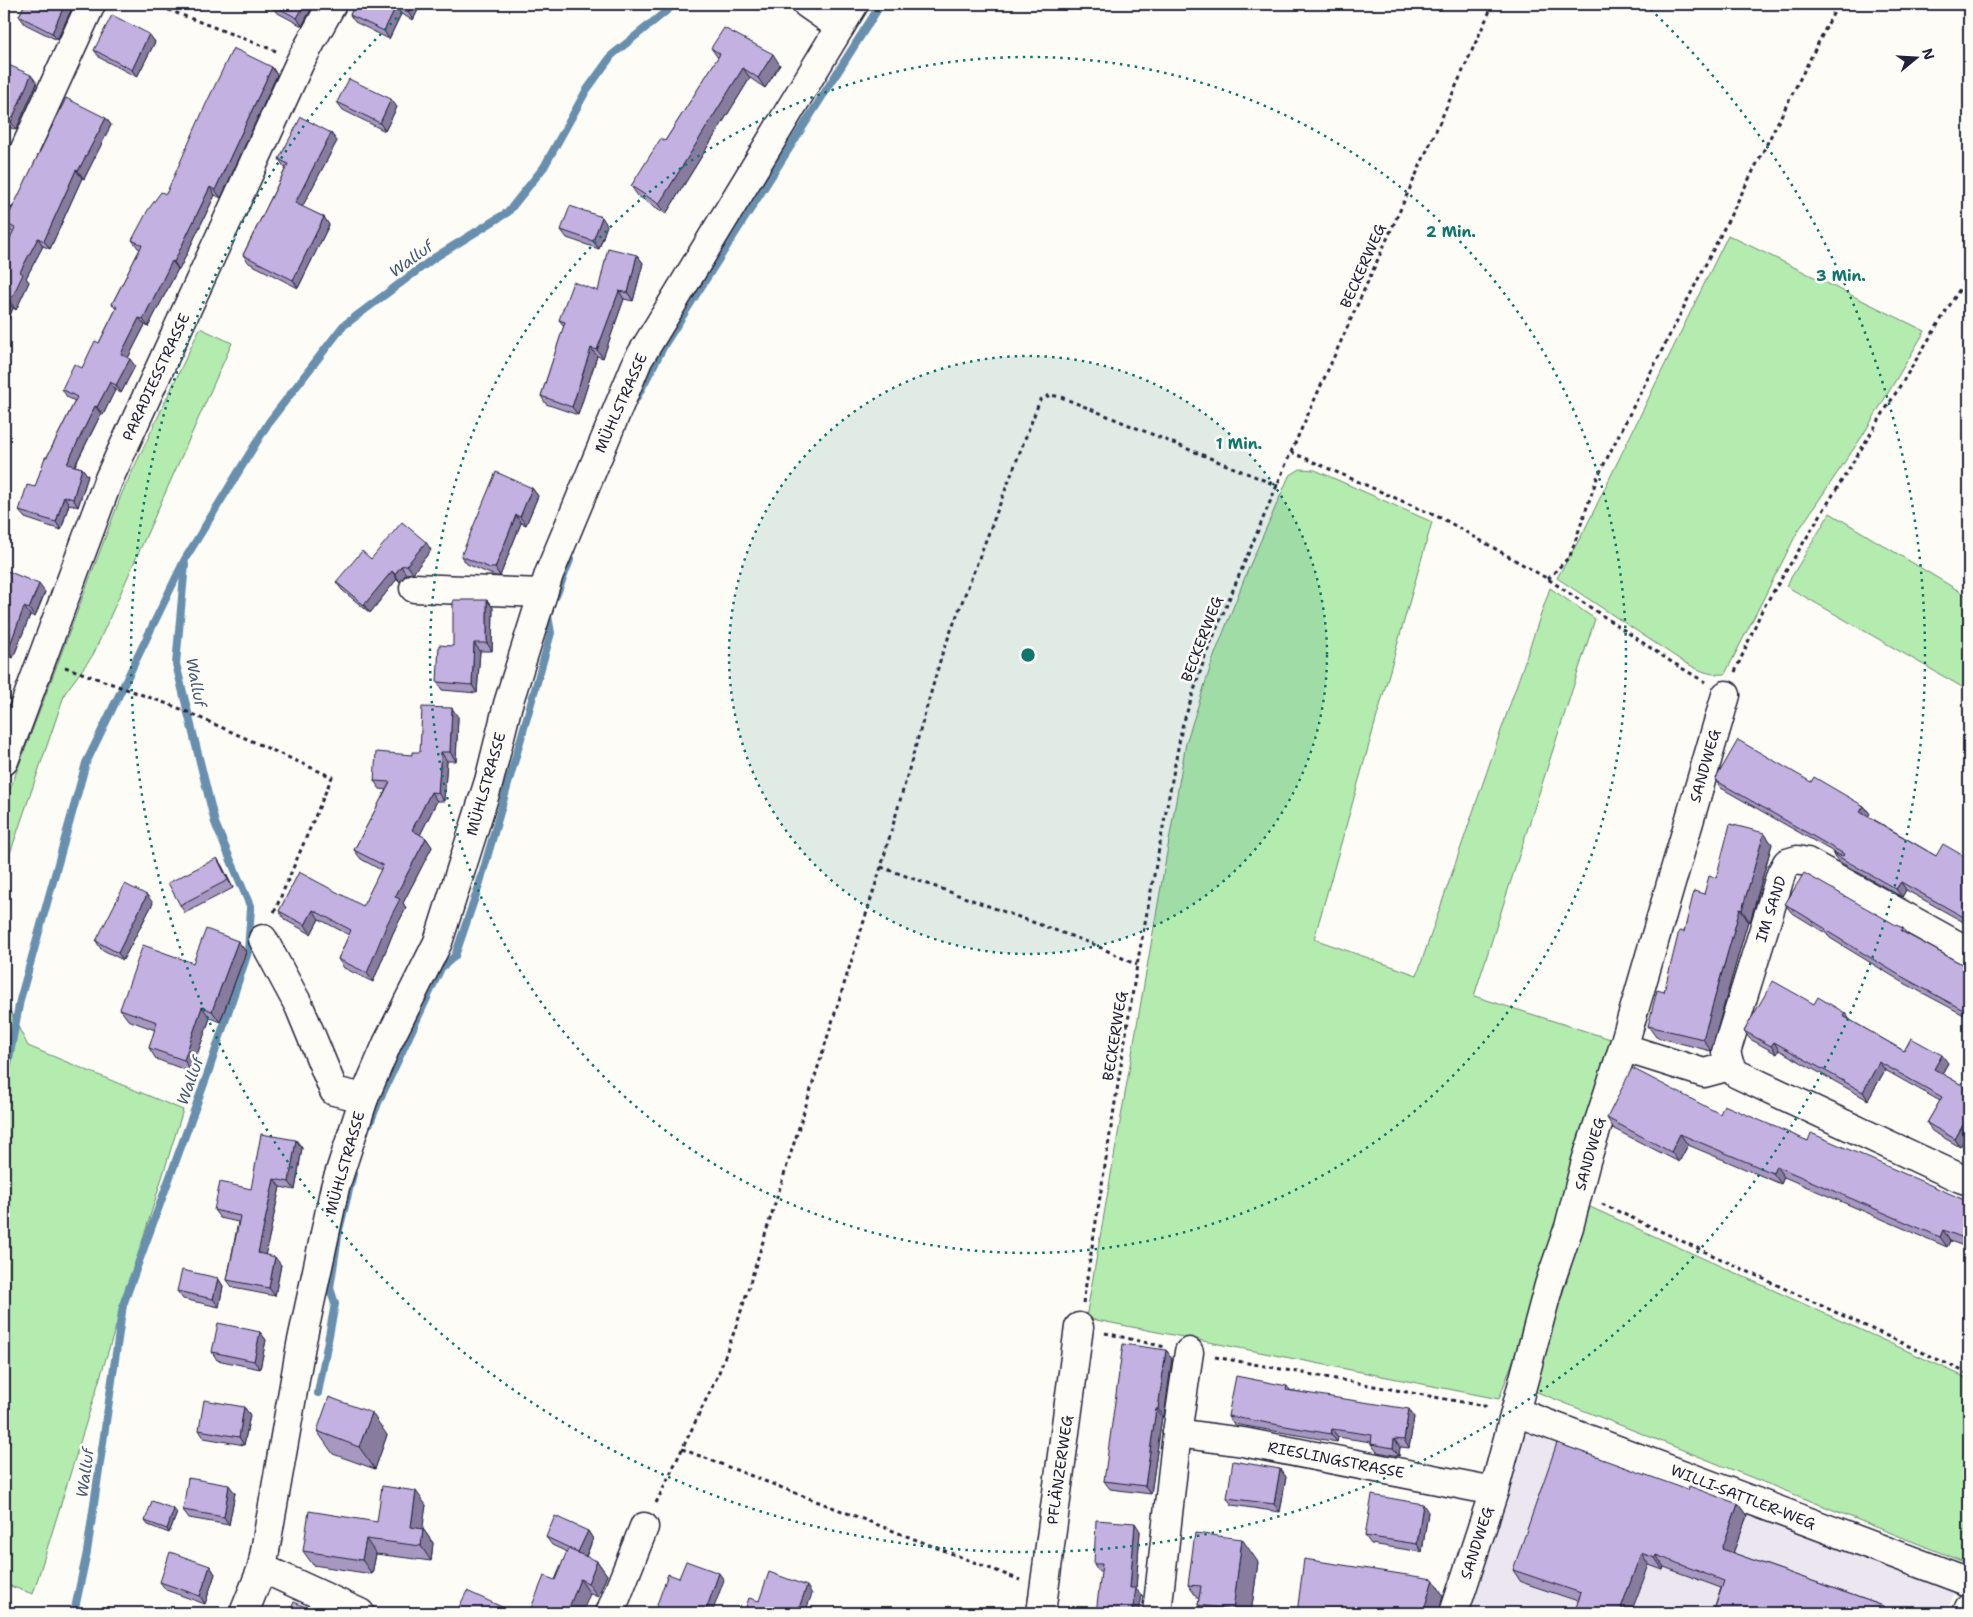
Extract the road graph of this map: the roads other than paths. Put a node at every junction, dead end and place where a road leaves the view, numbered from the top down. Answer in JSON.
{"nodes":[{"id":1,"x":91,"y":4,"type":"edge"},
{"id":2,"x":332,"y":4,"type":"edge"},
{"id":3,"x":807,"y":4,"type":"edge"},
{"id":4,"x":854,"y":4,"type":"edge"},
{"id":5,"x":840,"y":27,"type":"junction"},
{"id":6,"x":4,"y":195,"type":"edge"},
{"id":7,"x":414,"y":588,"type":"dead end"},
{"id":8,"x":543,"y":593,"type":"junction"},
{"id":9,"x":1726,"y":695,"type":"road end"},
{"id":10,"x":4,"y":761,"type":"edge"},
{"id":11,"x":263,"y":939,"type":"road end"},
{"id":12,"x":1969,"y":952,"type":"edge"},
{"id":13,"x":1631,"y":1050,"type":"dead end"},
{"id":14,"x":1730,"y":1066,"type":"junction"},
{"id":15,"x":364,"y":1098,"type":"junction"},
{"id":16,"x":1969,"y":1181,"type":"edge"},
{"id":17,"x":1079,"y":1327,"type":"road end"},
{"id":18,"x":1189,"y":1352,"type":"road end"},
{"id":19,"x":1516,"y":1412,"type":"junction"},
{"id":20,"x":1177,"y":1433,"type":"junction"},
{"id":21,"x":1494,"y":1491,"type":"junction"},
{"id":22,"x":644,"y":1527,"type":"road end"},
{"id":23,"x":262,"y":1568,"type":"junction"},
{"id":24,"x":1969,"y":1582,"type":"edge"},
{"id":25,"x":1969,"y":1608,"type":"edge"},
{"id":26,"x":244,"y":1613,"type":"edge"},
{"id":27,"x":360,"y":1613,"type":"edge"},
{"id":28,"x":610,"y":1613,"type":"edge"},
{"id":29,"x":1041,"y":1613,"type":"edge"},
{"id":30,"x":1157,"y":1613,"type":"edge"},
{"id":31,"x":1454,"y":1613,"type":"edge"},
{"id":32,"x":1967,"y":1613,"type":"edge"}],
"edges":[{"from":1,"to":6,"type":"street"},
{"from":2,"to":10,"type":"street","name":"PARADIESSTRASSE"},
{"from":3,"to":5,"type":"street"},
{"from":4,"to":5,"type":"street","name":"MÜHLSTRASSE"},
{"from":5,"to":8,"type":"street","name":"MÜHLSTRASSE"},
{"from":7,"to":8,"type":"street"},
{"from":8,"to":15,"type":"street","name":"MÜHLSTRASSE"},
{"from":9,"to":19,"type":"street","name":"SANDWEG"},
{"from":11,"to":15,"type":"street"},
{"from":12,"to":14,"type":"street","name":"IM SAND"},
{"from":13,"to":14,"type":"street"},
{"from":14,"to":16,"type":"street"},
{"from":15,"to":23,"type":"street","name":"MÜHLSTRASSE"},
{"from":17,"to":29,"type":"street","name":"PFLÄNZERWEG"},
{"from":18,"to":20,"type":"street"},
{"from":19,"to":21,"type":"street","name":"SANDWEG"},
{"from":19,"to":24,"type":"street","name":"WILLI-SATTLER-WEG"},
{"from":20,"to":21,"type":"street","name":"RIESLINGSTRASSE"},
{"from":20,"to":30,"type":"street"},
{"from":21,"to":31,"type":"street","name":"SANDWEG"},
{"from":22,"to":28,"type":"street"},
{"from":23,"to":26,"type":"street","name":"MÜHLSTRASSE"},
{"from":23,"to":27,"type":"street"},
{"from":25,"to":32,"type":"street"}]}
